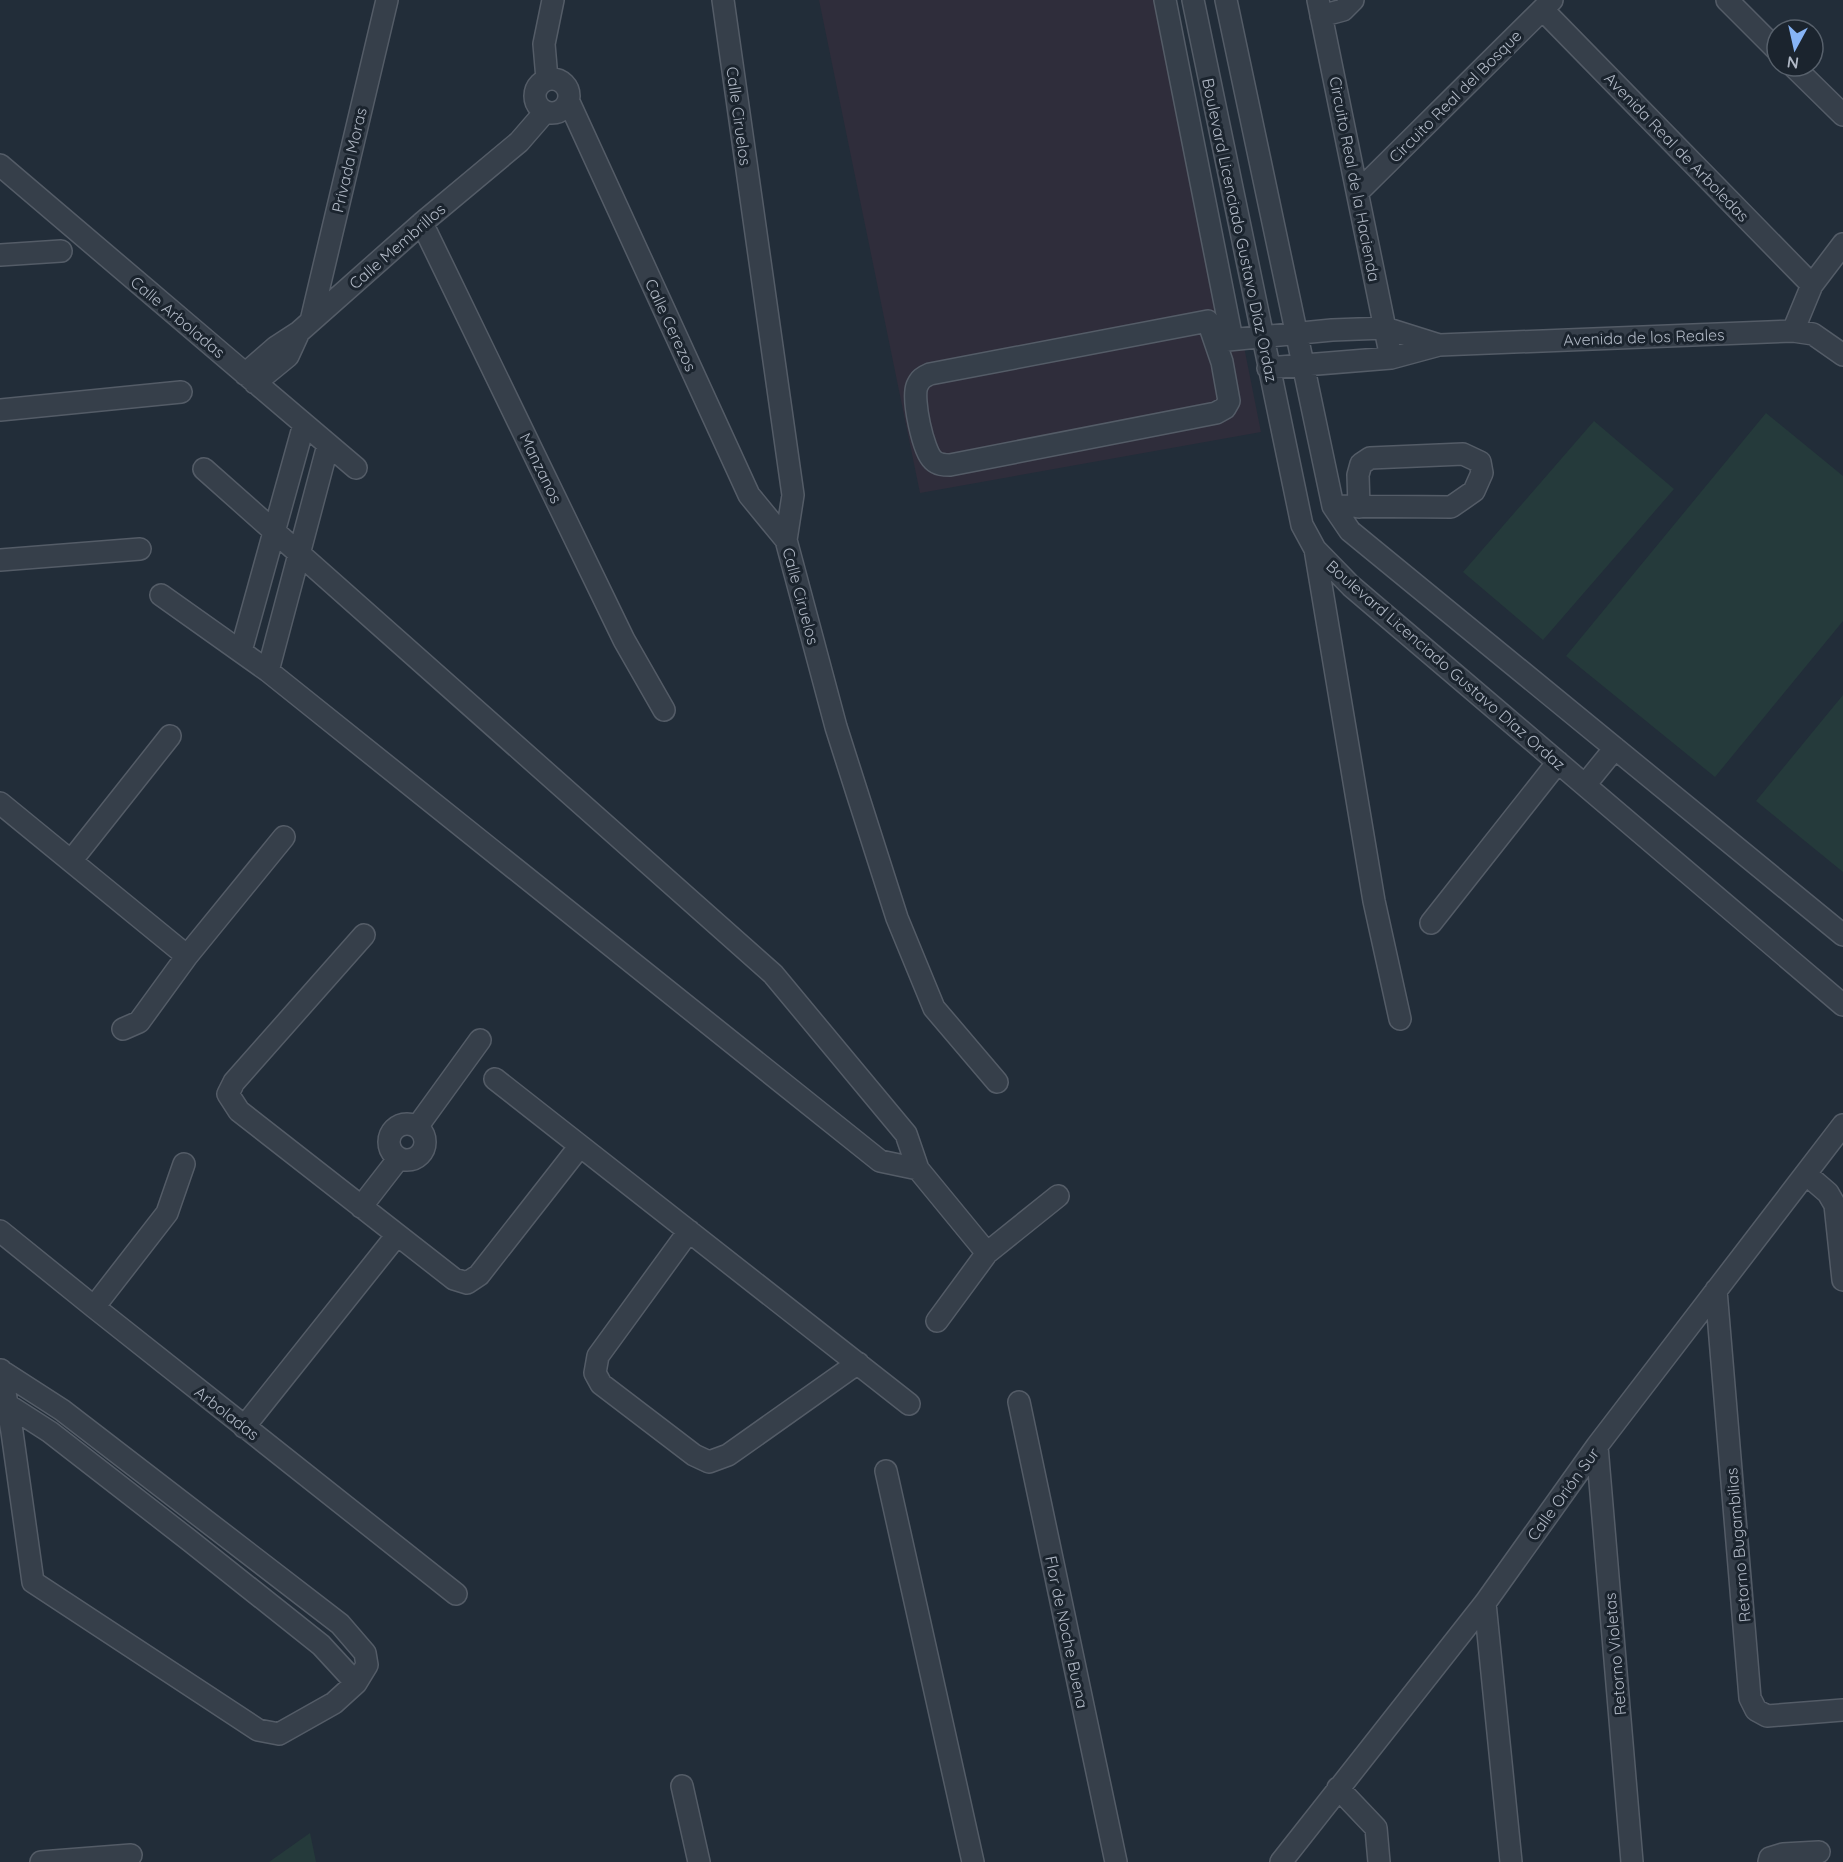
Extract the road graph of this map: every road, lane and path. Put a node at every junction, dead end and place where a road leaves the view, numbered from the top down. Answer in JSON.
{"nodes":[{"id":1,"x":387,"y":0,"type":"edge"},
{"id":2,"x":553,"y":0,"type":"edge"},
{"id":3,"x":723,"y":0,"type":"edge"},
{"id":4,"x":1165,"y":0,"type":"edge"},
{"id":5,"x":1193,"y":0,"type":"edge"},
{"id":6,"x":1226,"y":0,"type":"edge"},
{"id":7,"x":1353,"y":0,"type":"edge"},
{"id":8,"x":1726,"y":0,"type":"edge"},
{"id":9,"x":1548,"y":5,"type":"edge"},
{"id":10,"x":1320,"y":8,"type":"edge"},
{"id":11,"x":1765,"y":38,"type":"edge"},
{"id":12,"x":1805,"y":78,"type":"edge"},
{"id":13,"x":547,"y":79,"type":"junction"},
{"id":14,"x":569,"y":102,"type":"junction"},
{"id":15,"x":545,"y":112,"type":"junction"},
{"id":16,"x":1843,"y":116,"type":"edge"},
{"id":17,"x":0,"y":165,"type":"edge"},
{"id":18,"x":1358,"y":192,"type":"junction"},
{"id":19,"x":422,"y":223,"type":"junction"},
{"id":20,"x":1843,"y":244,"type":"edge"},
{"id":21,"x":61,"y":251,"type":"dead end"},
{"id":22,"x":0,"y":255,"type":"edge"},
{"id":23,"x":1812,"y":285,"type":"junction"},
{"id":24,"x":305,"y":326,"type":"junction"},
{"id":25,"x":1385,"y":328,"type":"junction"},
{"id":26,"x":1793,"y":331,"type":"junction"},
{"id":27,"x":1298,"y":333,"type":"junction"},
{"id":28,"x":1262,"y":337,"type":"junction"},
{"id":29,"x":1224,"y":340,"type":"junction"},
{"id":30,"x":1439,"y":345,"type":"junction"},
{"id":31,"x":1843,"y":354,"type":"edge"},
{"id":32,"x":1391,"y":358,"type":"junction"},
{"id":33,"x":1302,"y":365,"type":"junction"},
{"id":34,"x":1268,"y":368,"type":"junction"},
{"id":35,"x":250,"y":378,"type":"junction"},
{"id":36,"x":181,"y":392,"type":"dead end"},
{"id":37,"x":0,"y":410,"type":"edge"},
{"id":38,"x":304,"y":424,"type":"junction"},
{"id":39,"x":328,"y":445,"type":"junction"},
{"id":40,"x":356,"y":468,"type":"dead end"},
{"id":41,"x":204,"y":469,"type":"dead end"},
{"id":42,"x":1333,"y":506,"type":"junction"},
{"id":43,"x":1359,"y":507,"type":"junction"},
{"id":44,"x":273,"y":530,"type":"junction"},
{"id":45,"x":786,"y":540,"type":"junction"},
{"id":46,"x":140,"y":549,"type":"dead end"},
{"id":47,"x":1315,"y":549,"type":"junction"},
{"id":48,"x":298,"y":553,"type":"junction"},
{"id":49,"x":0,"y":560,"type":"edge"},
{"id":50,"x":161,"y":595,"type":"dead end"},
{"id":51,"x":241,"y":651,"type":"junction"},
{"id":52,"x":268,"y":671,"type":"junction"},
{"id":53,"x":664,"y":711,"type":"dead end"},
{"id":54,"x":171,"y":736,"type":"dead end"},
{"id":55,"x":1615,"y":748,"type":"junction"},
{"id":56,"x":1558,"y":762,"type":"junction"},
{"id":57,"x":1585,"y":785,"type":"junction"},
{"id":58,"x":0,"y":803,"type":"edge"},
{"id":59,"x":284,"y":837,"type":"dead end"},
{"id":60,"x":72,"y":861,"type":"junction"},
{"id":61,"x":1431,"y":923,"type":"dead end"},
{"id":62,"x":364,"y":935,"type":"dead end"},
{"id":63,"x":1843,"y":935,"type":"edge"},
{"id":64,"x":187,"y":956,"type":"junction"},
{"id":65,"x":1843,"y":1005,"type":"edge"},
{"id":66,"x":1400,"y":1019,"type":"dead end"},
{"id":67,"x":123,"y":1029,"type":"dead end"},
{"id":68,"x":480,"y":1040,"type":"dead end"},
{"id":69,"x":495,"y":1079,"type":"dead end"},
{"id":70,"x":997,"y":1082,"type":"dead end"},
{"id":71,"x":1843,"y":1125,"type":"edge"},
{"id":72,"x":580,"y":1146,"type":"junction"},
{"id":73,"x":184,"y":1164,"type":"dead end"},
{"id":74,"x":918,"y":1169,"type":"junction"},
{"id":75,"x":1806,"y":1174,"type":"junction"},
{"id":76,"x":1058,"y":1196,"type":"dead end"},
{"id":77,"x":361,"y":1207,"type":"junction"},
{"id":78,"x":0,"y":1231,"type":"edge"},
{"id":79,"x":689,"y":1231,"type":"junction"},
{"id":80,"x":397,"y":1235,"type":"junction"},
{"id":81,"x":987,"y":1253,"type":"junction"},
{"id":82,"x":1843,"y":1280,"type":"edge"},
{"id":83,"x":1716,"y":1290,"type":"junction"},
{"id":84,"x":94,"y":1307,"type":"junction"},
{"id":85,"x":937,"y":1321,"type":"dead end"},
{"id":86,"x":858,"y":1364,"type":"junction"},
{"id":87,"x":0,"y":1370,"type":"edge"},
{"id":88,"x":1019,"y":1402,"type":"dead end"},
{"id":89,"x":909,"y":1404,"type":"dead end"},
{"id":90,"x":8,"y":1405,"type":"junction"},
{"id":91,"x":63,"y":1410,"type":"junction"},
{"id":92,"x":244,"y":1427,"type":"junction"},
{"id":93,"x":50,"y":1432,"type":"junction"},
{"id":94,"x":1597,"y":1446,"type":"junction"},
{"id":95,"x":886,"y":1471,"type":"dead end"},
{"id":96,"x":206,"y":1520,"type":"junction"},
{"id":97,"x":189,"y":1540,"type":"junction"},
{"id":98,"x":456,"y":1594,"type":"dead end"},
{"id":99,"x":1485,"y":1604,"type":"junction"},
{"id":100,"x":349,"y":1634,"type":"junction"},
{"id":101,"x":330,"y":1654,"type":"junction"},
{"id":102,"x":356,"y":1683,"type":"junction"},
{"id":103,"x":1843,"y":1710,"type":"edge"},
{"id":104,"x":682,"y":1786,"type":"dead end"},
{"id":105,"x":1338,"y":1788,"type":"junction"},
{"id":106,"x":1819,"y":1852,"type":"dead end"},
{"id":107,"x":130,"y":1855,"type":"dead end"},
{"id":108,"x":41,"y":1862,"type":"edge"},
{"id":109,"x":699,"y":1862,"type":"edge"},
{"id":110,"x":973,"y":1862,"type":"edge"},
{"id":111,"x":1116,"y":1862,"type":"edge"},
{"id":112,"x":1281,"y":1862,"type":"edge"},
{"id":113,"x":1379,"y":1862,"type":"edge"},
{"id":114,"x":1511,"y":1862,"type":"edge"},
{"id":115,"x":1632,"y":1862,"type":"edge"},
{"id":116,"x":1769,"y":1862,"type":"edge"}],
"edges":[{"from":1,"to":24,"type":"street","name":"Privada Moras"},
{"from":2,"to":13,"type":"street"},
{"from":3,"to":45,"type":"street","name":"Calle Ciruelos"},
{"from":4,"to":29,"type":"street"},
{"from":5,"to":28,"type":"street","name":"Boulevard Licenciado Gustavo Díaz Ordaz"},
{"from":6,"to":27,"type":"street","name":"Boulevard Licenciado Gustavo Díaz Ordaz"},
{"from":7,"to":10,"type":"street"},
{"from":8,"to":11,"type":"street"},
{"from":9,"to":18,"type":"street","name":"Circuito Real del Bosque"},
{"from":9,"to":23,"type":"street","name":"Avenida Real de Arboledas"},
{"from":10,"to":18,"type":"street","name":"Circuito Real de la Hacienda"},
{"from":12,"to":16,"type":"street"},
{"from":13,"to":14,"type":"street"},
{"from":13,"to":15,"type":"street"},
{"from":14,"to":15,"type":"street"},
{"from":14,"to":45,"type":"street","name":"Calle Cerezos"},
{"from":15,"to":19,"type":"street","name":"Calle Membrillos"},
{"from":17,"to":35,"type":"street","name":"Calle Arboladas"},
{"from":18,"to":25,"type":"street","name":"Circuito Real de la Hacienda"},
{"from":19,"to":24,"type":"street","name":"Calle Membrillos"},
{"from":19,"to":53,"type":"street","name":"Manzanos"},
{"from":20,"to":23,"type":"street"},
{"from":21,"to":22,"type":"street"},
{"from":23,"to":26,"type":"street"},
{"from":24,"to":35,"type":"street","name":"Calle Membrillos"},
{"from":25,"to":27,"type":"street"},
{"from":25,"to":30,"type":"street","name":"Avenida de los Reales"},
{"from":25,"to":32,"type":"street","name":"Circuito Real de la Hacienda"},
{"from":26,"to":30,"type":"street","name":"Avenida de los Reales"},
{"from":26,"to":31,"type":"street","name":"Avenida de los Reales"},
{"from":27,"to":28,"type":"street"},
{"from":27,"to":33,"type":"street","name":"Boulevard Licenciado Gustavo Díaz Ordaz"},
{"from":28,"to":29,"type":"street"},
{"from":28,"to":34,"type":"street","name":"Boulevard Licenciado Gustavo Díaz Ordaz"},
{"from":29,"to":29,"type":"street"},
{"from":30,"to":32,"type":"street","name":"Avenida de los Reales"},
{"from":32,"to":33,"type":"street","name":"Avenida de los Reales"},
{"from":33,"to":34,"type":"street","name":"Avenida de los Reales"},
{"from":33,"to":42,"type":"street","name":"Boulevard Licenciado Gustavo Díaz Ordaz"},
{"from":34,"to":47,"type":"street","name":"Boulevard Licenciado Gustavo Díaz Ordaz"},
{"from":35,"to":38,"type":"street","name":"Calle Arboladas"},
{"from":36,"to":37,"type":"street"},
{"from":38,"to":39,"type":"street","name":"Calle Arboladas"},
{"from":38,"to":44,"type":"street"},
{"from":39,"to":40,"type":"street","name":"Calle Arboladas"},
{"from":39,"to":48,"type":"street"},
{"from":41,"to":44,"type":"street"},
{"from":42,"to":43,"type":"street"},
{"from":42,"to":55,"type":"street","name":"Boulevard Licenciado Gustavo Díaz Ordaz"},
{"from":43,"to":43,"type":"street"},
{"from":44,"to":48,"type":"street"},
{"from":44,"to":51,"type":"street"},
{"from":45,"to":70,"type":"street","name":"Calle Ciruelos"},
{"from":46,"to":49,"type":"street"},
{"from":47,"to":56,"type":"street","name":"Boulevard Licenciado Gustavo Díaz Ordaz"},
{"from":47,"to":66,"type":"street"},
{"from":48,"to":52,"type":"street"},
{"from":48,"to":74,"type":"street"},
{"from":50,"to":51,"type":"street"},
{"from":51,"to":52,"type":"street"},
{"from":52,"to":74,"type":"street"},
{"from":54,"to":60,"type":"street"},
{"from":55,"to":57,"type":"street"},
{"from":55,"to":63,"type":"street","name":"Boulevard Licenciado Gustavo Díaz Ordaz"},
{"from":56,"to":57,"type":"street","name":"Boulevard Licenciado Gustavo Díaz Ordaz"},
{"from":56,"to":61,"type":"street"},
{"from":57,"to":65,"type":"street","name":"Boulevard Licenciado Gustavo Díaz Ordaz"},
{"from":58,"to":60,"type":"street"},
{"from":59,"to":64,"type":"street"},
{"from":60,"to":64,"type":"street"},
{"from":62,"to":77,"type":"street"},
{"from":64,"to":67,"type":"street"},
{"from":68,"to":77,"type":"street"},
{"from":69,"to":72,"type":"street"},
{"from":71,"to":75,"type":"street","name":"Calle Orión Sur"},
{"from":72,"to":79,"type":"street"},
{"from":72,"to":80,"type":"street"},
{"from":73,"to":84,"type":"street"},
{"from":74,"to":81,"type":"street"},
{"from":75,"to":82,"type":"street"},
{"from":75,"to":83,"type":"street","name":"Calle Orión Sur"},
{"from":76,"to":81,"type":"street"},
{"from":77,"to":80,"type":"street"},
{"from":78,"to":84,"type":"street","name":"Arboladas"},
{"from":79,"to":86,"type":"street"},
{"from":79,"to":86,"type":"street"},
{"from":80,"to":92,"type":"street"},
{"from":81,"to":85,"type":"street"},
{"from":83,"to":94,"type":"street","name":"Calle Orión Sur"},
{"from":83,"to":103,"type":"street","name":"Retorno Bugambilias"},
{"from":84,"to":92,"type":"street","name":"Arboladas"},
{"from":86,"to":89,"type":"street"},
{"from":87,"to":90,"type":"street"},
{"from":87,"to":91,"type":"street"},
{"from":88,"to":111,"type":"street","name":"Flor de Noche Buena"},
{"from":90,"to":93,"type":"street"},
{"from":90,"to":102,"type":"street"},
{"from":91,"to":93,"type":"street"},
{"from":91,"to":96,"type":"street"},
{"from":92,"to":98,"type":"street","name":"Arboladas"},
{"from":93,"to":97,"type":"street"},
{"from":94,"to":99,"type":"street","name":"Calle Orión Sur"},
{"from":94,"to":115,"type":"street","name":"Retorno Violetas"},
{"from":95,"to":110,"type":"street"},
{"from":96,"to":97,"type":"street"},
{"from":96,"to":100,"type":"street"},
{"from":97,"to":101,"type":"street"},
{"from":99,"to":105,"type":"street","name":"Calle Orión Sur"},
{"from":99,"to":114,"type":"street"},
{"from":100,"to":101,"type":"street"},
{"from":100,"to":102,"type":"street"},
{"from":101,"to":102,"type":"street"},
{"from":104,"to":109,"type":"street"},
{"from":105,"to":112,"type":"street","name":"Calle Orión Sur"},
{"from":105,"to":113,"type":"street"},
{"from":106,"to":116,"type":"street"},
{"from":107,"to":108,"type":"street"}]}
